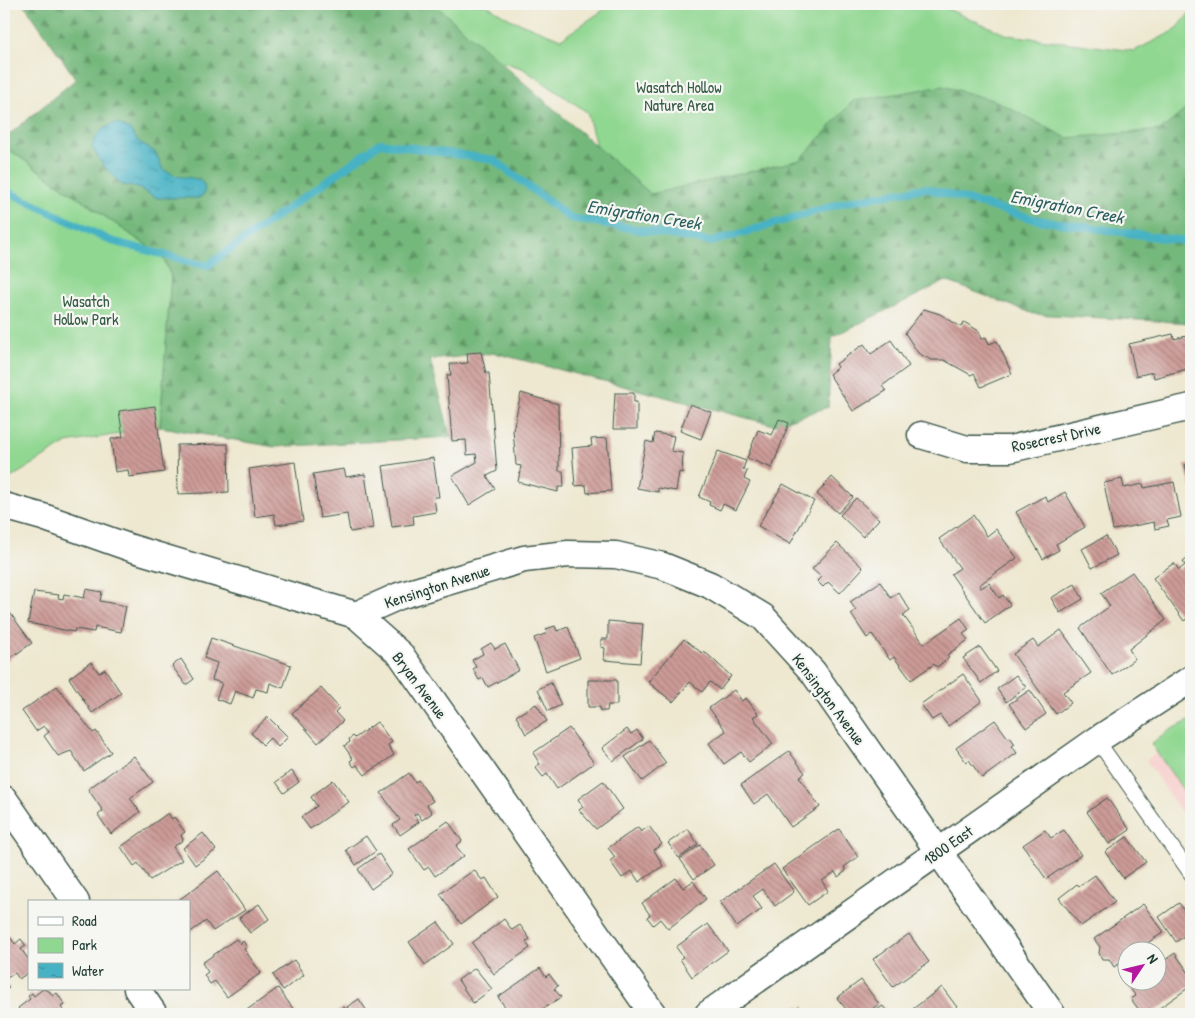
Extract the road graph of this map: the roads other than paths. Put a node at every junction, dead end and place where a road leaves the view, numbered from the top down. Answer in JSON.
{"nodes":[{"id":1,"x":1191,"y":407,"type":"edge"},
{"id":2,"x":921,"y":435,"type":"dead end"},
{"id":3,"x":4,"y":506,"type":"edge"},
{"id":4,"x":356,"y":615,"type":"junction"},
{"id":5,"x":1191,"y":679,"type":"edge"},
{"id":6,"x":1098,"y":740,"type":"junction"},
{"id":7,"x":4,"y":799,"type":"edge"},
{"id":8,"x":938,"y":852,"type":"junction"},
{"id":9,"x":1191,"y":874,"type":"edge"},
{"id":10,"x":75,"y":900,"type":"edge"},
{"id":11,"x":138,"y":990,"type":"edge"},
{"id":12,"x":154,"y":1014,"type":"edge"},
{"id":13,"x":653,"y":1014,"type":"edge"},
{"id":14,"x":708,"y":1014,"type":"edge"},
{"id":15,"x":1052,"y":1014,"type":"edge"}],
"edges":[{"from":1,"to":2,"type":"street","name":"Rosecrest Drive"},
{"from":3,"to":4,"type":"street","name":"Bryan Avenue"},
{"from":4,"to":8,"type":"street","name":"Kensington Avenue"},
{"from":4,"to":13,"type":"street","name":"Bryan Avenue"},
{"from":5,"to":6,"type":"street","name":"1800 East"},
{"from":6,"to":8,"type":"street","name":"1800 East"},
{"from":6,"to":9,"type":"lane"},
{"from":7,"to":10,"type":"street"},
{"from":8,"to":14,"type":"street","name":"1800 East"},
{"from":8,"to":15,"type":"street","name":"Kensington Avenue"},
{"from":11,"to":12,"type":"street"}]}
